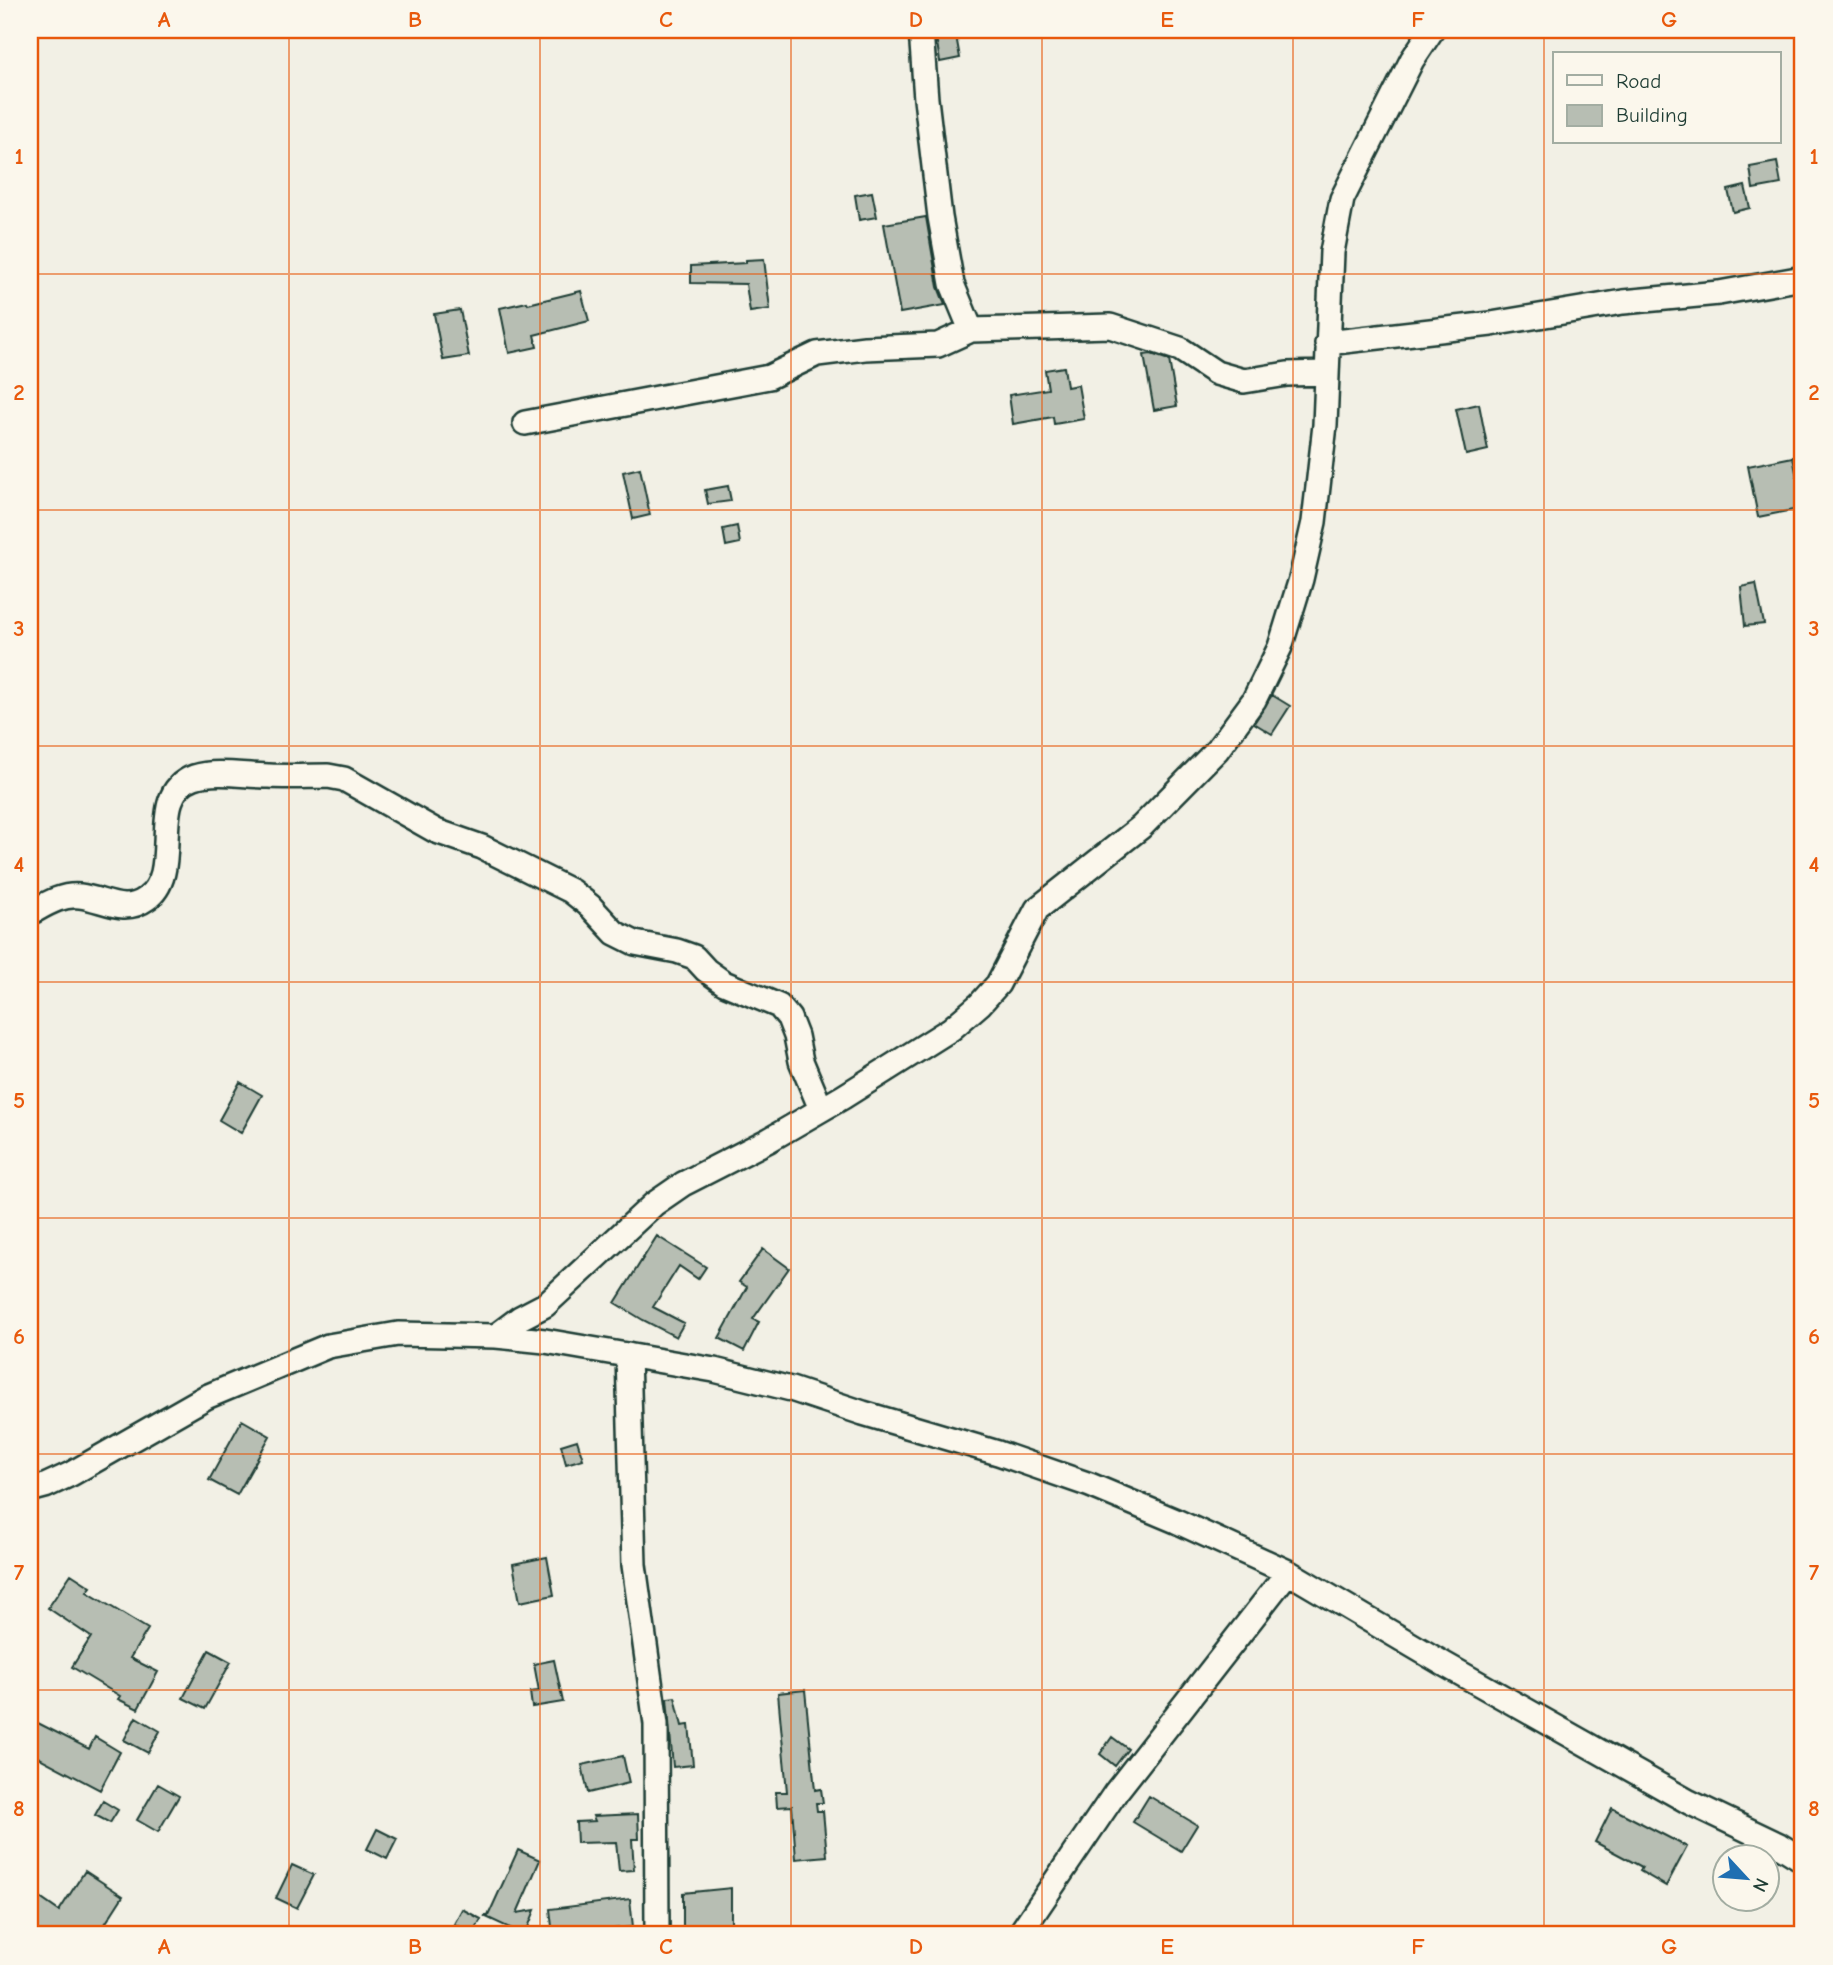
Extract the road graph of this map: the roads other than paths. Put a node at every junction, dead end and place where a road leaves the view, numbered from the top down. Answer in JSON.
{"nodes":[{"id":1,"x":921,"y":30,"type":"edge"},
{"id":2,"x":1432,"y":30,"type":"edge"},
{"id":3,"x":1803,"y":278,"type":"edge"},
{"id":4,"x":971,"y":330,"type":"junction"},
{"id":5,"x":1327,"y":343,"type":"junction"},
{"id":6,"x":1326,"y":373,"type":"junction"},
{"id":7,"x":526,"y":423,"type":"dead end"},
{"id":8,"x":30,"y":913,"type":"edge"},
{"id":9,"x":821,"y":1110,"type":"junction"},
{"id":10,"x":545,"y":1305,"type":"junction"},
{"id":11,"x":496,"y":1336,"type":"junction"},
{"id":12,"x":545,"y":1341,"type":"junction"},
{"id":13,"x":628,"y":1355,"type":"junction"},
{"id":14,"x":30,"y":1490,"type":"edge"},
{"id":15,"x":1288,"y":1572,"type":"junction"},
{"id":16,"x":1803,"y":1860,"type":"edge"},
{"id":17,"x":657,"y":1935,"type":"edge"},
{"id":18,"x":1019,"y":1935,"type":"edge"}],
"edges":[{"from":1,"to":4,"type":"street"},
{"from":2,"to":5,"type":"street"},
{"from":3,"to":5,"type":"street"},
{"from":4,"to":6,"type":"street"},
{"from":4,"to":7,"type":"street"},
{"from":5,"to":6,"type":"street"},
{"from":6,"to":9,"type":"street"},
{"from":8,"to":9,"type":"street"},
{"from":9,"to":10,"type":"street"},
{"from":10,"to":11,"type":"street"},
{"from":10,"to":12,"type":"street"},
{"from":11,"to":12,"type":"street"},
{"from":11,"to":14,"type":"street"},
{"from":12,"to":13,"type":"street"},
{"from":13,"to":15,"type":"street"},
{"from":13,"to":17,"type":"street"},
{"from":15,"to":16,"type":"street"},
{"from":15,"to":18,"type":"street"}]}
